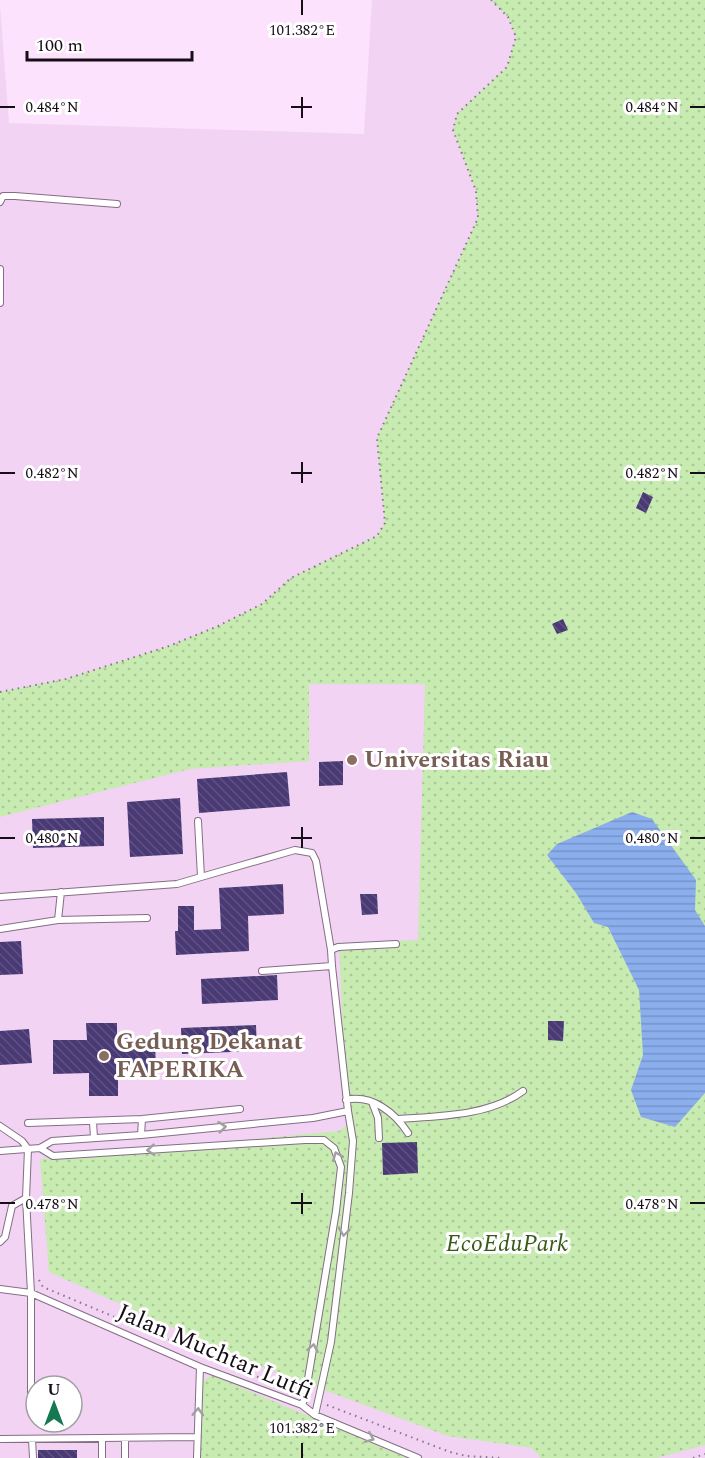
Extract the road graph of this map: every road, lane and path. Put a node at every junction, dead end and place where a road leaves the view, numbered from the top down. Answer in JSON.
{"nodes":[{"id":1,"x":491,"y":0,"type":"edge"},
{"id":2,"x":0,"y":202,"type":"edge"},
{"id":3,"x":117,"y":204,"type":"dead end"},
{"id":4,"x":0,"y":269,"type":"edge"},
{"id":5,"x":0,"y":303,"type":"edge"},
{"id":6,"x":0,"y":692,"type":"edge"},
{"id":7,"x":198,"y":821,"type":"dead end"},
{"id":8,"x":201,"y":877,"type":"junction"},
{"id":9,"x":61,"y":892,"type":"junction"},
{"id":10,"x":0,"y":897,"type":"edge"},
{"id":11,"x":147,"y":918,"type":"dead end"},
{"id":12,"x":58,"y":920,"type":"junction"},
{"id":13,"x":0,"y":929,"type":"edge"},
{"id":14,"x":396,"y":944,"type":"dead end"},
{"id":15,"x":331,"y":950,"type":"junction"},
{"id":16,"x":332,"y":966,"type":"junction"},
{"id":17,"x":262,"y":971,"type":"dead end"},
{"id":18,"x":523,"y":1091,"type":"dead end"},
{"id":19,"x":346,"y":1100,"type":"junction"},
{"id":20,"x":372,"y":1102,"type":"junction"},
{"id":21,"x":240,"y":1109,"type":"dead end"},
{"id":22,"x":348,"y":1111,"type":"junction"},
{"id":23,"x":142,"y":1119,"type":"junction"},
{"id":24,"x":399,"y":1119,"type":"junction"},
{"id":25,"x":93,"y":1122,"type":"junction"},
{"id":26,"x":28,"y":1123,"type":"dead end"},
{"id":27,"x":0,"y":1126,"type":"edge"},
{"id":28,"x":408,"y":1133,"type":"dead end"},
{"id":29,"x":141,"y":1136,"type":"junction"},
{"id":30,"x":94,"y":1138,"type":"junction"},
{"id":31,"x":379,"y":1138,"type":"dead end"},
{"id":32,"x":40,"y":1148,"type":"junction"},
{"id":33,"x":28,"y":1149,"type":"junction"},
{"id":34,"x":0,"y":1151,"type":"edge"},
{"id":35,"x":26,"y":1198,"type":"junction"},
{"id":36,"x":0,"y":1242,"type":"edge"},
{"id":37,"x":35,"y":1274,"type":"dead end"},
{"id":38,"x":0,"y":1289,"type":"edge"},
{"id":39,"x":31,"y":1293,"type":"junction"},
{"id":40,"x":200,"y":1367,"type":"junction"},
{"id":41,"x":31,"y":1374,"type":"edge"},
{"id":42,"x":305,"y":1397,"type":"junction"},
{"id":43,"x":317,"y":1402,"type":"junction"},
{"id":44,"x":302,"y":1405,"type":"junction"},
{"id":45,"x":315,"y":1415,"type":"junction"},
{"id":46,"x":197,"y":1437,"type":"junction"},
{"id":47,"x":32,"y":1439,"type":"junction"},
{"id":48,"x":125,"y":1439,"type":"junction"},
{"id":49,"x":0,"y":1440,"type":"edge"},
{"id":50,"x":102,"y":1440,"type":"junction"},
{"id":51,"x":705,"y":1455,"type":"edge"},
{"id":52,"x":33,"y":1458,"type":"edge"},
{"id":53,"x":102,"y":1458,"type":"edge"},
{"id":54,"x":125,"y":1458,"type":"edge"},
{"id":55,"x":197,"y":1458,"type":"edge"},
{"id":56,"x":418,"y":1458,"type":"edge"},
{"id":57,"x":501,"y":1458,"type":"edge"},
{"id":58,"x":693,"y":1458,"type":"edge"}],
"edges":[{"from":1,"to":6,"type":"path"},
{"from":2,"to":3,"type":"lane"},
{"from":4,"to":5,"type":"lane"},
{"from":7,"to":8,"type":"lane"},
{"from":8,"to":9,"type":"lane"},
{"from":8,"to":15,"type":"lane"},
{"from":9,"to":10,"type":"lane"},
{"from":9,"to":12,"type":"lane"},
{"from":11,"to":12,"type":"lane"},
{"from":12,"to":13,"type":"lane"},
{"from":14,"to":15,"type":"lane"},
{"from":15,"to":16,"type":"lane"},
{"from":16,"to":17,"type":"lane"},
{"from":16,"to":19,"type":"lane"},
{"from":18,"to":24,"type":"lane"},
{"from":19,"to":20,"type":"lane"},
{"from":19,"to":22,"type":"lane"},
{"from":20,"to":24,"type":"lane"},
{"from":20,"to":31,"type":"lane"},
{"from":21,"to":23,"type":"lane"},
{"from":29,"to":22,"type":"lane","one_way":true},
{"from":22,"to":43,"type":"lane","one_way":true},
{"from":23,"to":25,"type":"lane"},
{"from":23,"to":29,"type":"lane"},
{"from":24,"to":28,"type":"lane"},
{"from":25,"to":26,"type":"lane"},
{"from":25,"to":30,"type":"lane"},
{"from":27,"to":33,"type":"lane"},
{"from":29,"to":30,"type":"lane"},
{"from":30,"to":32,"type":"lane"},
{"from":32,"to":33,"type":"lane"},
{"from":42,"to":32,"type":"lane","one_way":true},
{"from":33,"to":34,"type":"lane"},
{"from":33,"to":35,"type":"lane"},
{"from":35,"to":36,"type":"lane"},
{"from":35,"to":39,"type":"lane"},
{"from":37,"to":42,"type":"path"},
{"from":38,"to":39,"type":"lane","name":"Jalan Muchtar Lutfi"},
{"from":39,"to":40,"type":"lane","name":"Jalan Muchtar Lutfi"},
{"from":39,"to":41,"type":"lane"},
{"from":40,"to":44,"type":"lane","name":"Jalan Muchtar Lutfi"},
{"from":46,"to":40,"type":"lane","one_way":true},
{"from":42,"to":44,"type":"lane"},
{"from":43,"to":45,"type":"lane"},
{"from":43,"to":57,"type":"path"},
{"from":44,"to":45,"type":"lane","name":"Jalan Muchtar Lutfi"},
{"from":45,"to":56,"type":"lane","name":"Jalan Muchtar Lutfi","one_way":true},
{"from":46,"to":48,"type":"lane"},
{"from":46,"to":55,"type":"lane"},
{"from":47,"to":49,"type":"lane"},
{"from":47,"to":50,"type":"lane"},
{"from":47,"to":52,"type":"lane"},
{"from":48,"to":50,"type":"lane"},
{"from":48,"to":54,"type":"lane"},
{"from":50,"to":53,"type":"lane"},
{"from":51,"to":58,"type":"path"}]}
